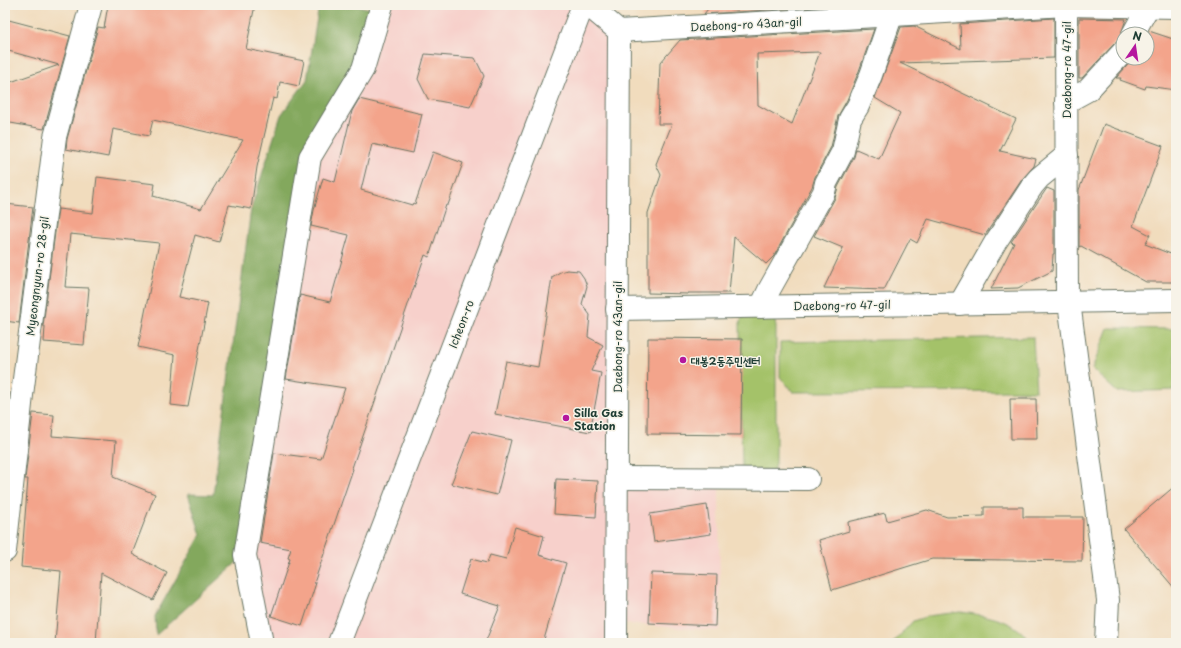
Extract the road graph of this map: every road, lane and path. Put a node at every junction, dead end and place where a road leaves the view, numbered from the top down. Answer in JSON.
{"nodes":[{"id":1,"x":91,"y":5,"type":"edge"},
{"id":2,"x":382,"y":5,"type":"edge"},
{"id":3,"x":583,"y":5,"type":"edge"},
{"id":4,"x":588,"y":5,"type":"edge"},
{"id":5,"x":748,"y":5,"type":"edge"},
{"id":6,"x":1066,"y":5,"type":"edge"},
{"id":7,"x":1174,"y":6,"type":"edge"},
{"id":8,"x":1148,"y":7,"type":"junction"},
{"id":9,"x":894,"y":10,"type":"edge"},
{"id":10,"x":735,"y":24,"type":"junction"},
{"id":11,"x":1137,"y":26,"type":"edge"},
{"id":12,"x":619,"y":31,"type":"junction"},
{"id":13,"x":1115,"y":61,"type":"edge"},
{"id":14,"x":1066,"y":102,"type":"junction"},
{"id":15,"x":1067,"y":155,"type":"junction"},
{"id":16,"x":1176,"y":300,"type":"edge"},
{"id":17,"x":1068,"y":302,"type":"junction"},
{"id":18,"x":960,"y":304,"type":"junction"},
{"id":19,"x":761,"y":307,"type":"junction"},
{"id":20,"x":618,"y":310,"type":"junction"},
{"id":21,"x":617,"y":478,"type":"junction"},
{"id":22,"x":808,"y":478,"type":"dead end"},
{"id":23,"x":5,"y":551,"type":"edge"},
{"id":24,"x":262,"y":643,"type":"edge"},
{"id":25,"x":339,"y":643,"type":"edge"},
{"id":26,"x":616,"y":643,"type":"edge"},
{"id":27,"x":1106,"y":643,"type":"edge"}],
"edges":[{"from":1,"to":23,"type":"street","name":"Myeongnyun-ro 28-gil"},
{"from":2,"to":24,"type":"street"},
{"from":3,"to":25,"type":"street","name":"Icheon-ro"},
{"from":4,"to":12,"type":"street"},
{"from":5,"to":10,"type":"street"},
{"from":6,"to":8,"type":"street","name":"Daebong-ro 43an-gil"},
{"from":6,"to":9,"type":"street","name":"Daebong-ro 43an-gil"},
{"from":6,"to":14,"type":"street","name":"Daebong-ro 47-gil"},
{"from":7,"to":8,"type":"street","name":"Daebong-ro 43an-gil"},
{"from":8,"to":11,"type":"street"},
{"from":9,"to":10,"type":"street","name":"Daebong-ro 43an-gil"},
{"from":9,"to":19,"type":"street"},
{"from":10,"to":12,"type":"street","name":"Daebong-ro 43an-gil"},
{"from":12,"to":20,"type":"street","name":"Daebong-ro 43an-gil"},
{"from":13,"to":14,"type":"street"},
{"from":14,"to":15,"type":"street","name":"Daebong-ro 47-gil"},
{"from":15,"to":17,"type":"street","name":"Daebong-ro 47-gil"},
{"from":15,"to":18,"type":"street"},
{"from":16,"to":17,"type":"street","name":"Daebong-ro 47-gil"},
{"from":17,"to":18,"type":"street","name":"Daebong-ro 47-gil"},
{"from":17,"to":27,"type":"street"},
{"from":18,"to":19,"type":"street","name":"Daebong-ro 47-gil"},
{"from":19,"to":20,"type":"street","name":"Daebong-ro 47-gil"},
{"from":20,"to":21,"type":"street","name":"Daebong-ro 43an-gil"},
{"from":21,"to":22,"type":"street"},
{"from":21,"to":26,"type":"street","name":"Daebong-ro 43an-gil"}]}
